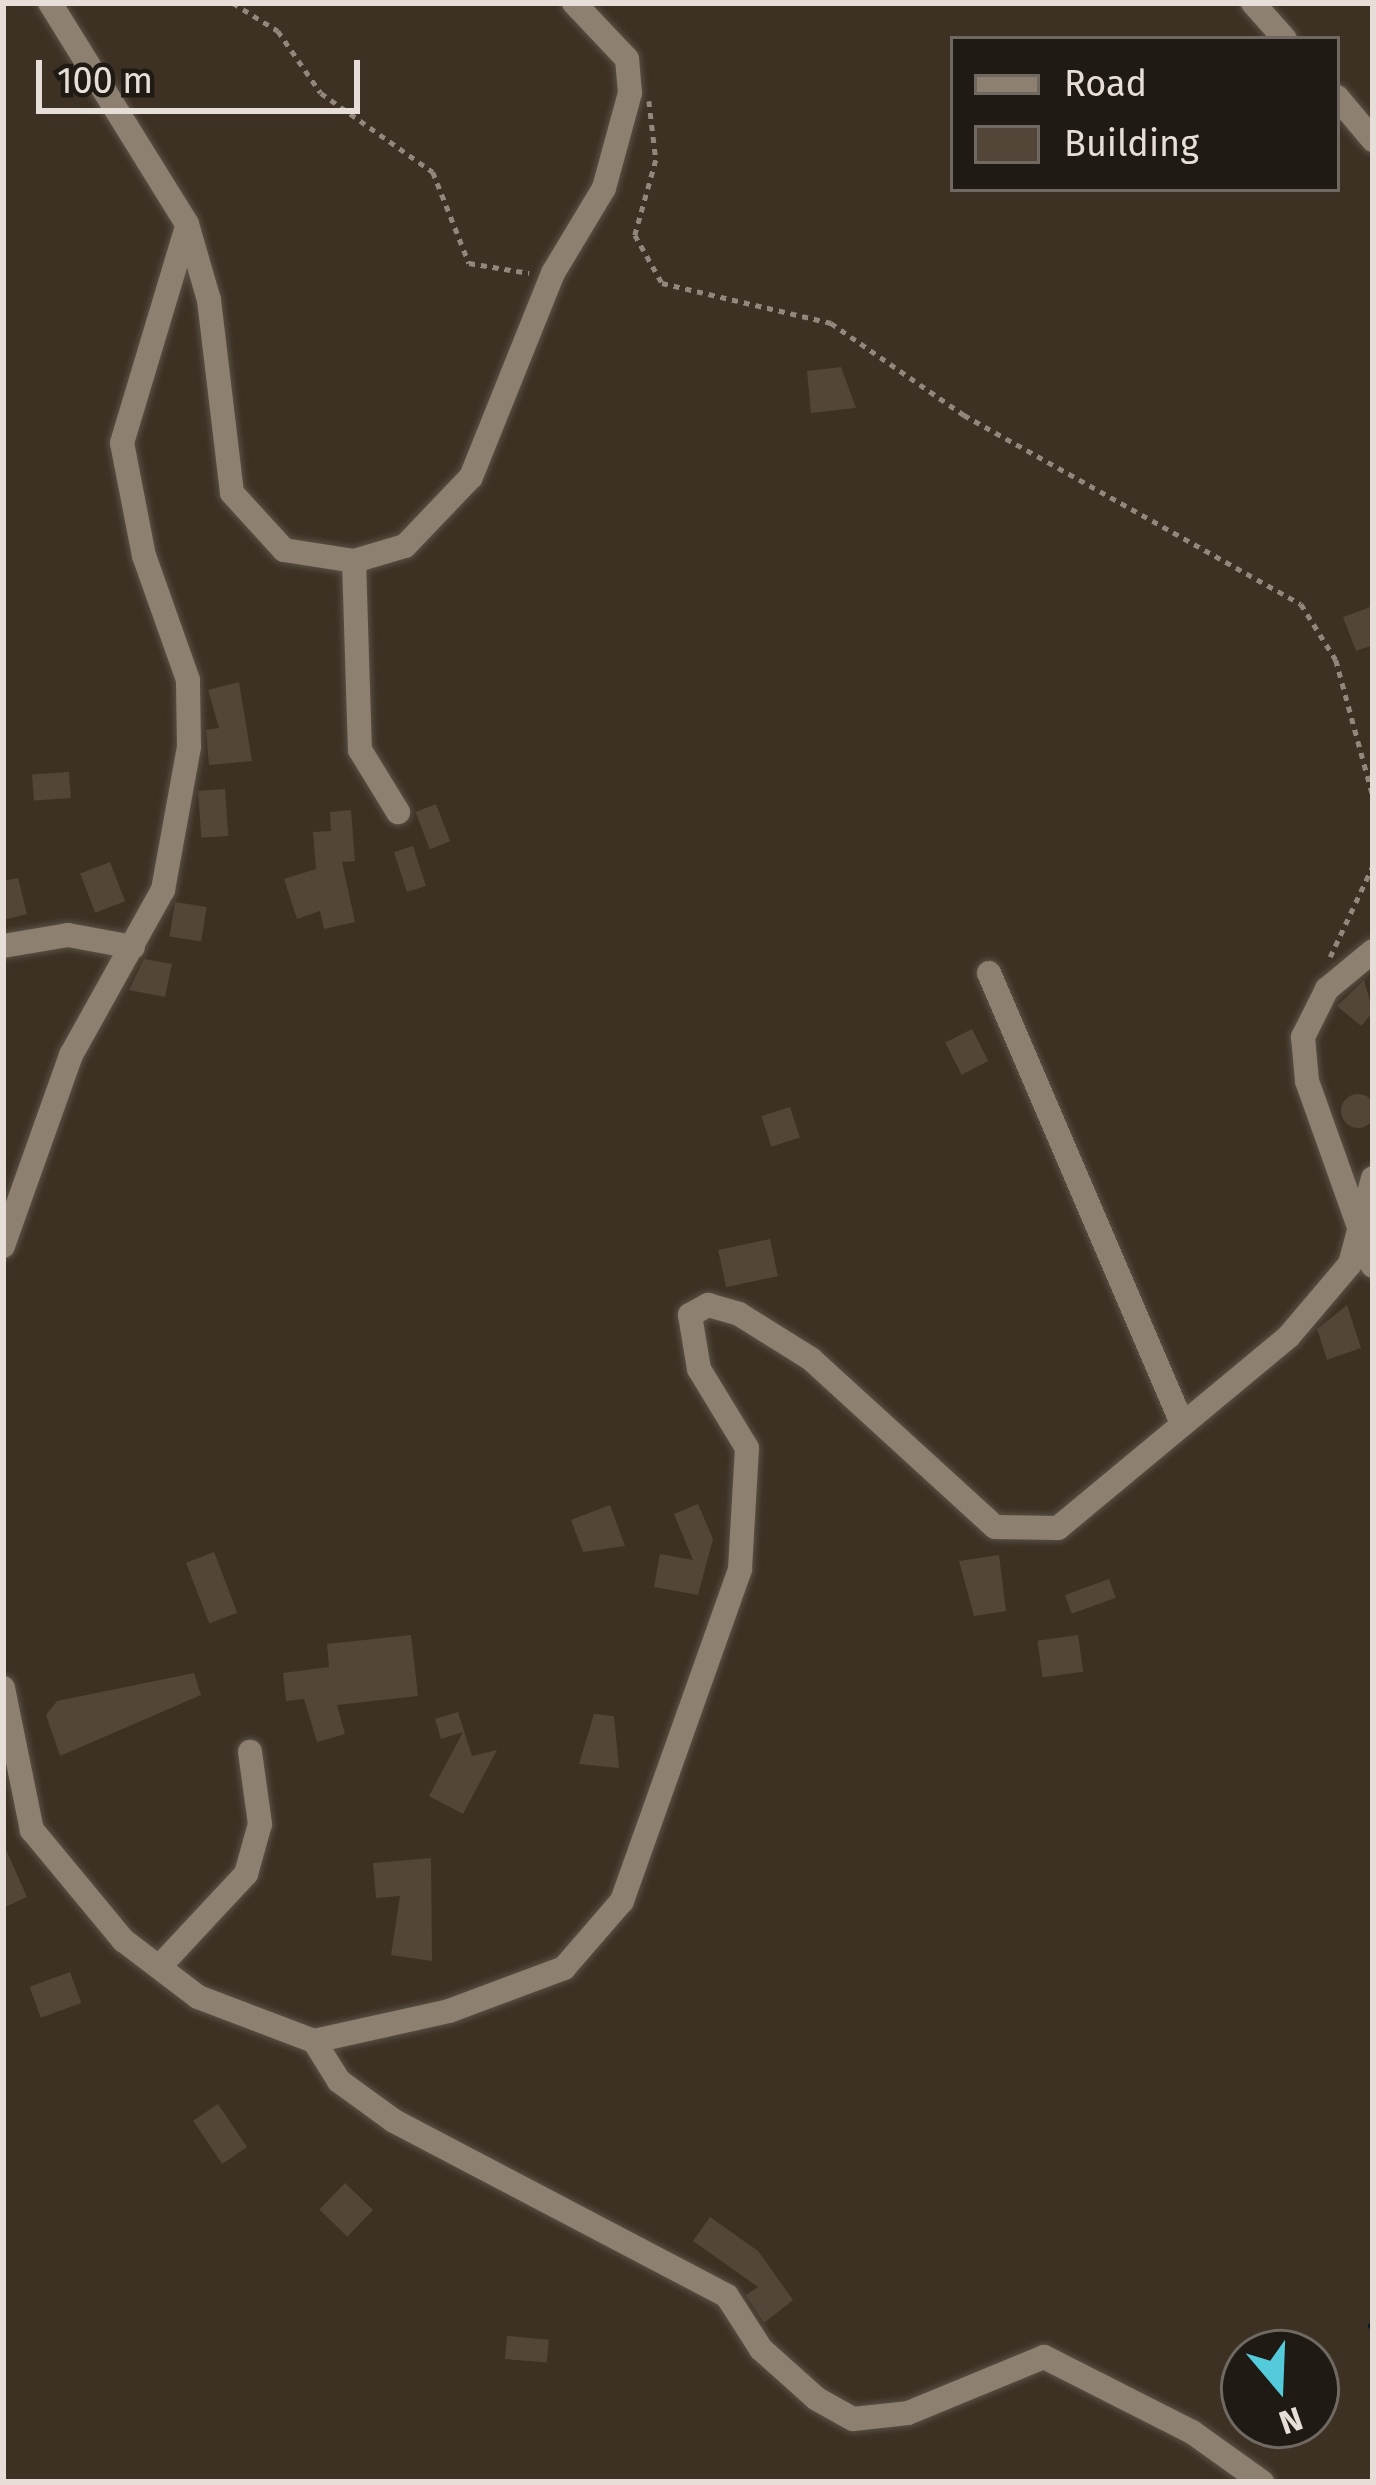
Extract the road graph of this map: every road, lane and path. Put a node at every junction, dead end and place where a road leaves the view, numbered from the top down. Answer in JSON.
{"nodes":[{"id":1,"x":50,"y":3,"type":"edge"},
{"id":2,"x":233,"y":3,"type":"edge"},
{"id":3,"x":574,"y":3,"type":"edge"},
{"id":4,"x":1253,"y":3,"type":"edge"},
{"id":5,"x":1282,"y":36,"type":"edge"},
{"id":6,"x":645,"y":94,"type":"dead end"},
{"id":7,"x":1340,"y":101,"type":"edge"},
{"id":8,"x":1373,"y":140,"type":"edge"},
{"id":9,"x":187,"y":224,"type":"junction"},
{"id":10,"x":553,"y":273,"type":"junction"},
{"id":11,"x":354,"y":560,"type":"junction"},
{"id":12,"x":1373,"y":796,"type":"edge"},
{"id":13,"x":398,"y":812,"type":"dead end"},
{"id":14,"x":1373,"y":865,"type":"edge"},
{"id":15,"x":3,"y":946,"type":"edge"},
{"id":16,"x":133,"y":947,"type":"junction"},
{"id":17,"x":1373,"y":951,"type":"edge"},
{"id":18,"x":989,"y":973,"type":"dead end"},
{"id":19,"x":1327,"y":989,"type":"junction"},
{"id":20,"x":1373,"y":1178,"type":"edge"},
{"id":21,"x":1361,"y":1239,"type":"junction"},
{"id":22,"x":3,"y":1246,"type":"edge"},
{"id":23,"x":1373,"y":1266,"type":"edge"},
{"id":24,"x":1183,"y":1423,"type":"junction"},
{"id":25,"x":3,"y":1688,"type":"edge"},
{"id":26,"x":250,"y":1753,"type":"dead end"},
{"id":27,"x":161,"y":1965,"type":"junction"},
{"id":28,"x":314,"y":2042,"type":"junction"},
{"id":29,"x":1262,"y":2482,"type":"edge"}],
"edges":[{"from":1,"to":9,"type":"street"},
{"from":2,"to":10,"type":"path"},
{"from":3,"to":10,"type":"street"},
{"from":4,"to":5,"type":"street"},
{"from":6,"to":12,"type":"path"},
{"from":7,"to":8,"type":"street"},
{"from":9,"to":11,"type":"street"},
{"from":9,"to":16,"type":"street"},
{"from":10,"to":11,"type":"street"},
{"from":11,"to":13,"type":"street"},
{"from":14,"to":19,"type":"path"},
{"from":15,"to":16,"type":"street"},
{"from":16,"to":22,"type":"street"},
{"from":17,"to":19,"type":"street"},
{"from":18,"to":24,"type":"street"},
{"from":19,"to":21,"type":"street"},
{"from":20,"to":21,"type":"street"},
{"from":21,"to":23,"type":"street"},
{"from":21,"to":24,"type":"street"},
{"from":24,"to":28,"type":"street"},
{"from":25,"to":27,"type":"street"},
{"from":26,"to":27,"type":"street"},
{"from":27,"to":28,"type":"street"},
{"from":28,"to":29,"type":"street"}]}
